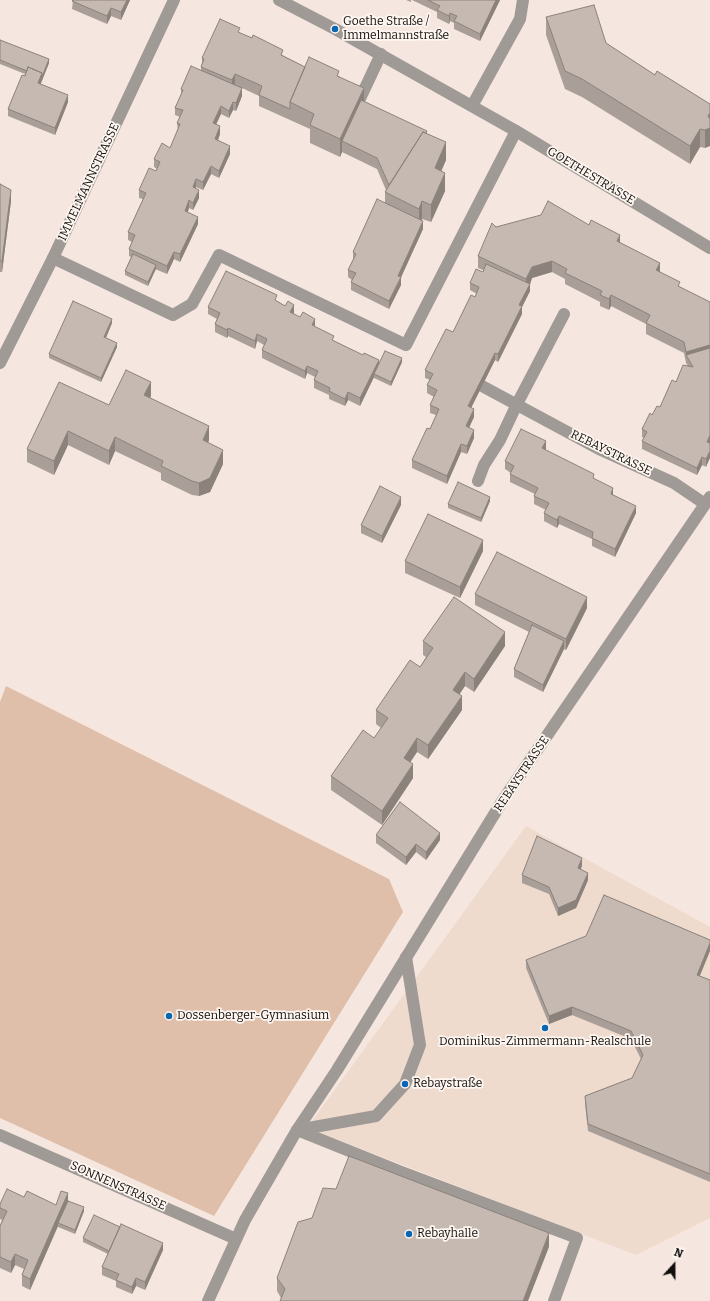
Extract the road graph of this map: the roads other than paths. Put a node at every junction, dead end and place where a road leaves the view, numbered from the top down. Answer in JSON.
{"nodes":[{"id":1,"x":174,"y":0,"type":"edge"},
{"id":2,"x":280,"y":0,"type":"edge"},
{"id":3,"x":524,"y":0,"type":"edge"},
{"id":4,"x":381,"y":54,"type":"junction"},
{"id":5,"x":358,"y":104,"type":"edge"},
{"id":6,"x":472,"y":106,"type":"junction"},
{"id":7,"x":516,"y":131,"type":"junction"},
{"id":8,"x":710,"y":248,"type":"edge"},
{"id":9,"x":53,"y":258,"type":"junction"},
{"id":10,"x":564,"y":314,"type":"dead end"},
{"id":11,"x":0,"y":363,"type":"edge"},
{"id":12,"x":482,"y":386,"type":"edge"},
{"id":13,"x":517,"y":404,"type":"junction"},
{"id":14,"x":478,"y":481,"type":"dead end"},
{"id":15,"x":707,"y":500,"type":"edge"},
{"id":16,"x":406,"y":957,"type":"junction"},
{"id":17,"x":297,"y":1130,"type":"junction"},
{"id":18,"x":0,"y":1135,"type":"edge"},
{"id":19,"x":236,"y":1239,"type":"junction"},
{"id":20,"x":208,"y":1301,"type":"edge"},
{"id":21,"x":554,"y":1301,"type":"edge"}],
"edges":[{"from":1,"to":9,"type":"street","name":"IMMELMANNSTRASSE"},
{"from":2,"to":4,"type":"street","name":"GOETHESTRASSE"},
{"from":3,"to":6,"type":"street"},
{"from":4,"to":5,"type":"street"},
{"from":4,"to":6,"type":"street","name":"GOETHESTRASSE"},
{"from":6,"to":7,"type":"street","name":"GOETHESTRASSE"},
{"from":7,"to":8,"type":"street","name":"GOETHESTRASSE"},
{"from":7,"to":9,"type":"street"},
{"from":9,"to":11,"type":"street","name":"IMMELMANNSTRASSE"},
{"from":10,"to":13,"type":"street"},
{"from":12,"to":13,"type":"street","name":"REBAYSTRASSE"},
{"from":13,"to":14,"type":"street"},
{"from":13,"to":15,"type":"street","name":"REBAYSTRASSE"},
{"from":15,"to":16,"type":"street","name":"REBAYSTRASSE"},
{"from":16,"to":17,"type":"street","name":"REBAYSTRASSE"},
{"from":16,"to":17,"type":"street"},
{"from":17,"to":19,"type":"street","name":"REBAYSTRASSE"},
{"from":17,"to":21,"type":"street"},
{"from":18,"to":19,"type":"street","name":"SONNENSTRASSE"},
{"from":19,"to":20,"type":"street","name":"REBAYSTRASSE"}]}
